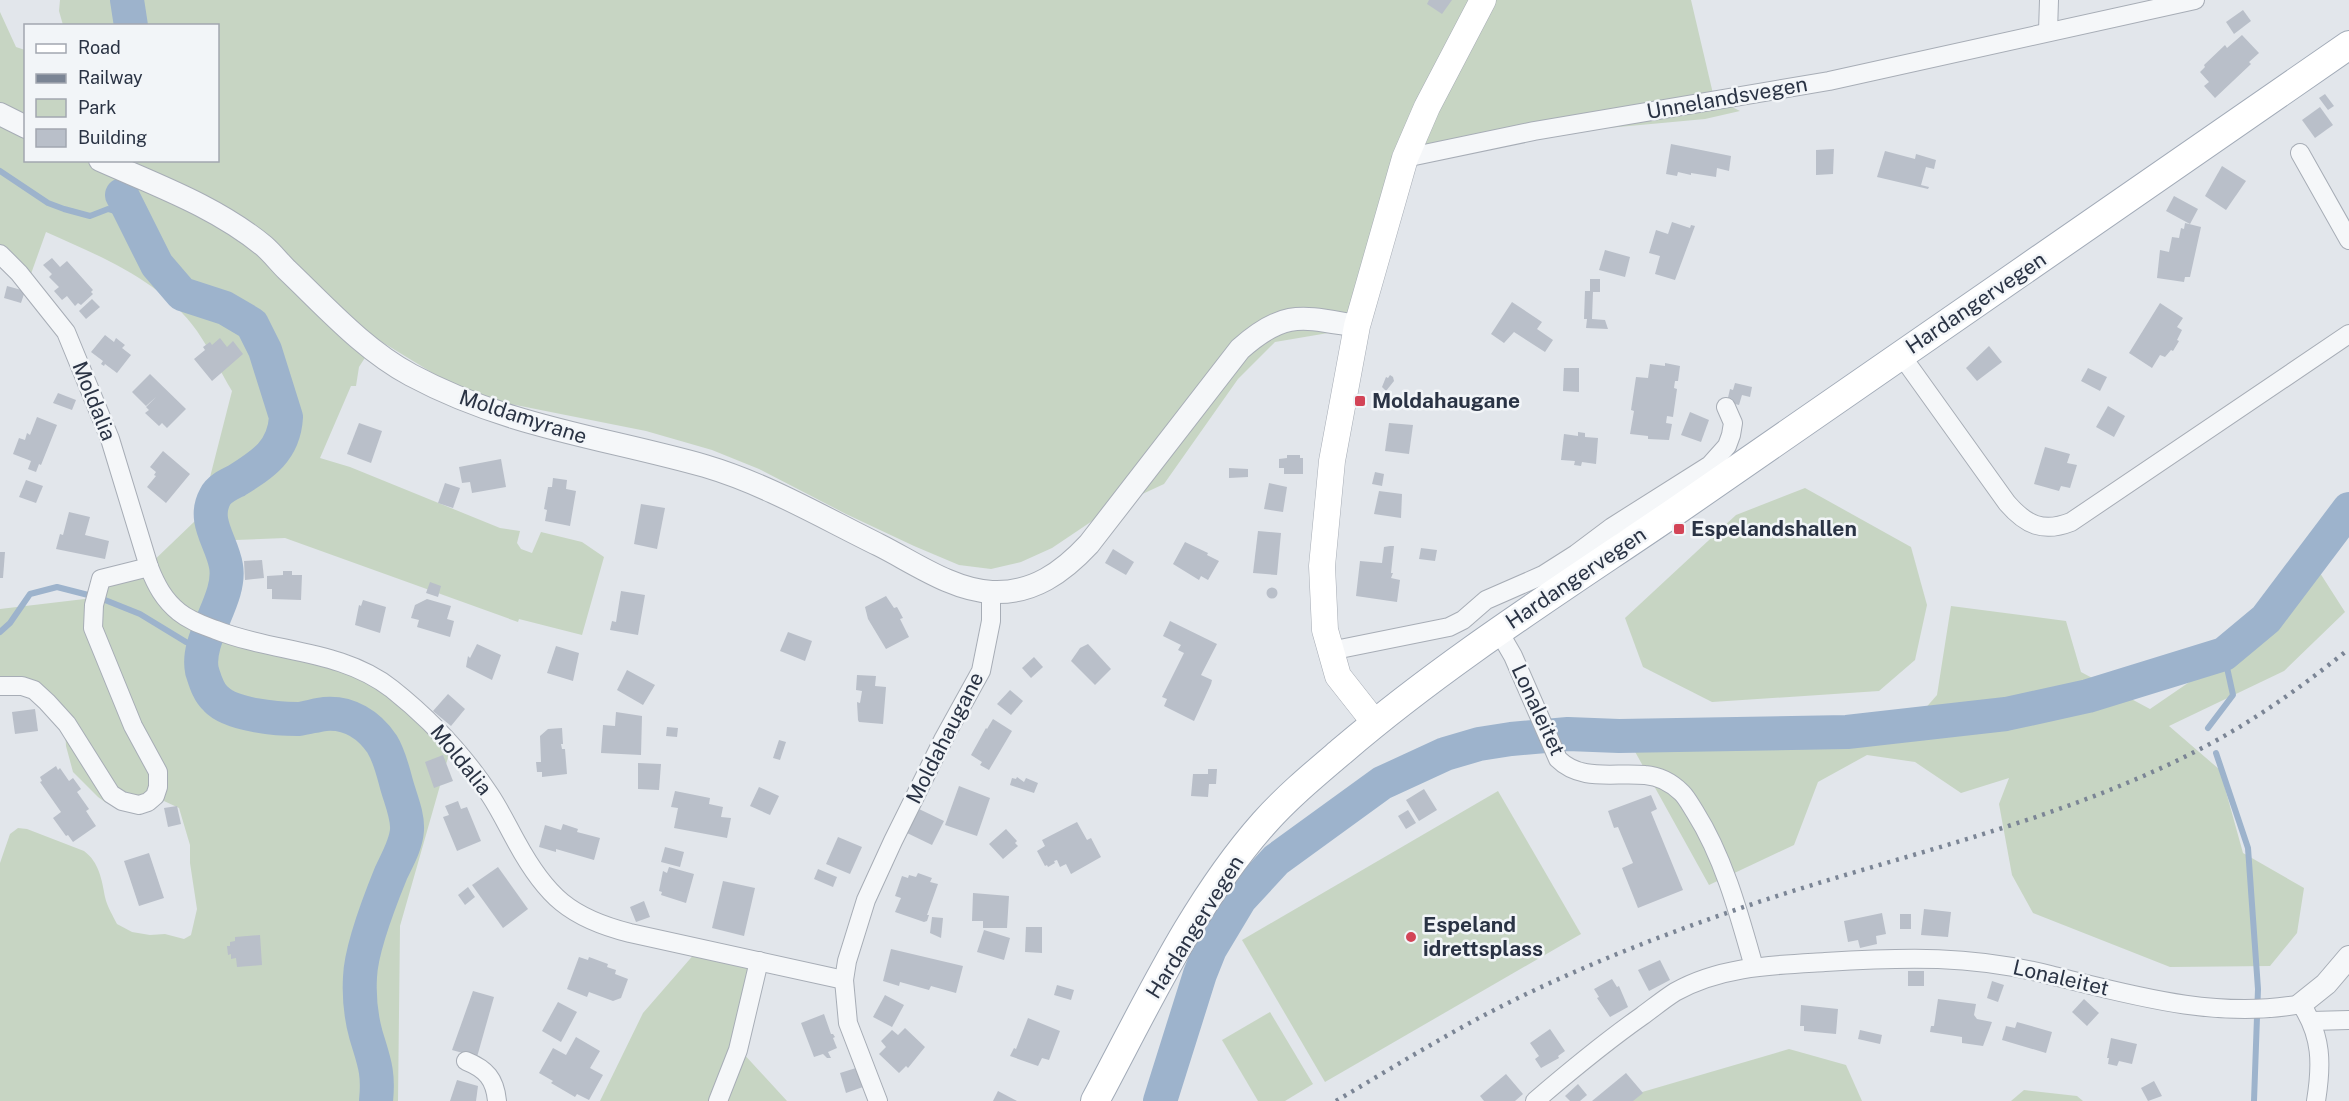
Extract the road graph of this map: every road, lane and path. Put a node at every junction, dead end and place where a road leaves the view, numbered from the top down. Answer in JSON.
{"nodes":[{"id":1,"x":1483,"y":0,"type":"edge"},
{"id":2,"x":2049,"y":0,"type":"edge"},
{"id":3,"x":2195,"y":0,"type":"edge"},
{"id":4,"x":2048,"y":32,"type":"junction"},
{"id":5,"x":2349,"y":45,"type":"edge"},
{"id":6,"x":0,"y":114,"type":"edge"},
{"id":7,"x":24,"y":126,"type":"edge"},
{"id":8,"x":2300,"y":153,"type":"dead end"},
{"id":9,"x":1405,"y":158,"type":"junction"},
{"id":10,"x":104,"y":162,"type":"edge"},
{"id":11,"x":2349,"y":240,"type":"edge"},
{"id":12,"x":0,"y":254,"type":"edge"},
{"id":13,"x":1357,"y":326,"type":"junction"},
{"id":14,"x":2349,"y":334,"type":"edge"},
{"id":15,"x":1900,"y":355,"type":"junction"},
{"id":16,"x":1726,"y":407,"type":"dead end"},
{"id":17,"x":149,"y":567,"type":"junction"},
{"id":18,"x":991,"y":592,"type":"junction"},
{"id":19,"x":1498,"y":630,"type":"junction"},
{"id":20,"x":1330,"y":651,"type":"junction"},
{"id":21,"x":0,"y":686,"type":"edge"},
{"id":22,"x":1375,"y":723,"type":"junction"},
{"id":23,"x":2349,"y":957,"type":"edge"},
{"id":24,"x":759,"y":961,"type":"junction"},
{"id":25,"x":1754,"y":967,"type":"junction"},
{"id":26,"x":844,"y":980,"type":"junction"},
{"id":27,"x":2306,"y":1012,"type":"junction"},
{"id":28,"x":2349,"y":1020,"type":"edge"},
{"id":29,"x":466,"y":1061,"type":"dead end"},
{"id":30,"x":497,"y":1101,"type":"edge"},
{"id":31,"x":718,"y":1101,"type":"edge"},
{"id":32,"x":878,"y":1101,"type":"edge"},
{"id":33,"x":1095,"y":1101,"type":"edge"},
{"id":34,"x":1536,"y":1101,"type":"edge"},
{"id":35,"x":2316,"y":1101,"type":"edge"}],
"edges":[{"from":1,"to":9,"type":"main road"},
{"from":2,"to":4,"type":"street"},
{"from":3,"to":4,"type":"street","name":"Unnelandsvegen"},
{"from":4,"to":9,"type":"street","name":"Unnelandsvegen"},
{"from":5,"to":15,"type":"main road","name":"Hardangervegen"},
{"from":6,"to":7,"type":"street"},
{"from":8,"to":11,"type":"street"},
{"from":9,"to":13,"type":"main road"},
{"from":10,"to":18,"type":"street","name":"Moldamyrane"},
{"from":12,"to":17,"type":"street","name":"Moldalia"},
{"from":13,"to":18,"type":"street"},
{"from":13,"to":20,"type":"main road"},
{"from":14,"to":15,"type":"street"},
{"from":15,"to":19,"type":"main road","name":"Hardangervegen"},
{"from":16,"to":20,"type":"street"},
{"from":17,"to":21,"type":"street"},
{"from":17,"to":24,"type":"street","name":"Moldalia"},
{"from":18,"to":26,"type":"street","name":"Moldahaugane"},
{"from":19,"to":22,"type":"main road","name":"Hardangervegen"},
{"from":19,"to":25,"type":"street","name":"Lonaleitet"},
{"from":20,"to":22,"type":"main road"},
{"from":22,"to":33,"type":"main road","name":"Hardangervegen"},
{"from":23,"to":27,"type":"street","name":"Lonaleitet"},
{"from":24,"to":26,"type":"street","name":"Moldalia"},
{"from":24,"to":31,"type":"street"},
{"from":25,"to":27,"type":"street","name":"Lonaleitet"},
{"from":25,"to":34,"type":"street","name":"Lonaleitet"},
{"from":26,"to":32,"type":"street","name":"Moldahaugane"},
{"from":27,"to":28,"type":"street"},
{"from":27,"to":35,"type":"street"},
{"from":29,"to":30,"type":"street"}]}
